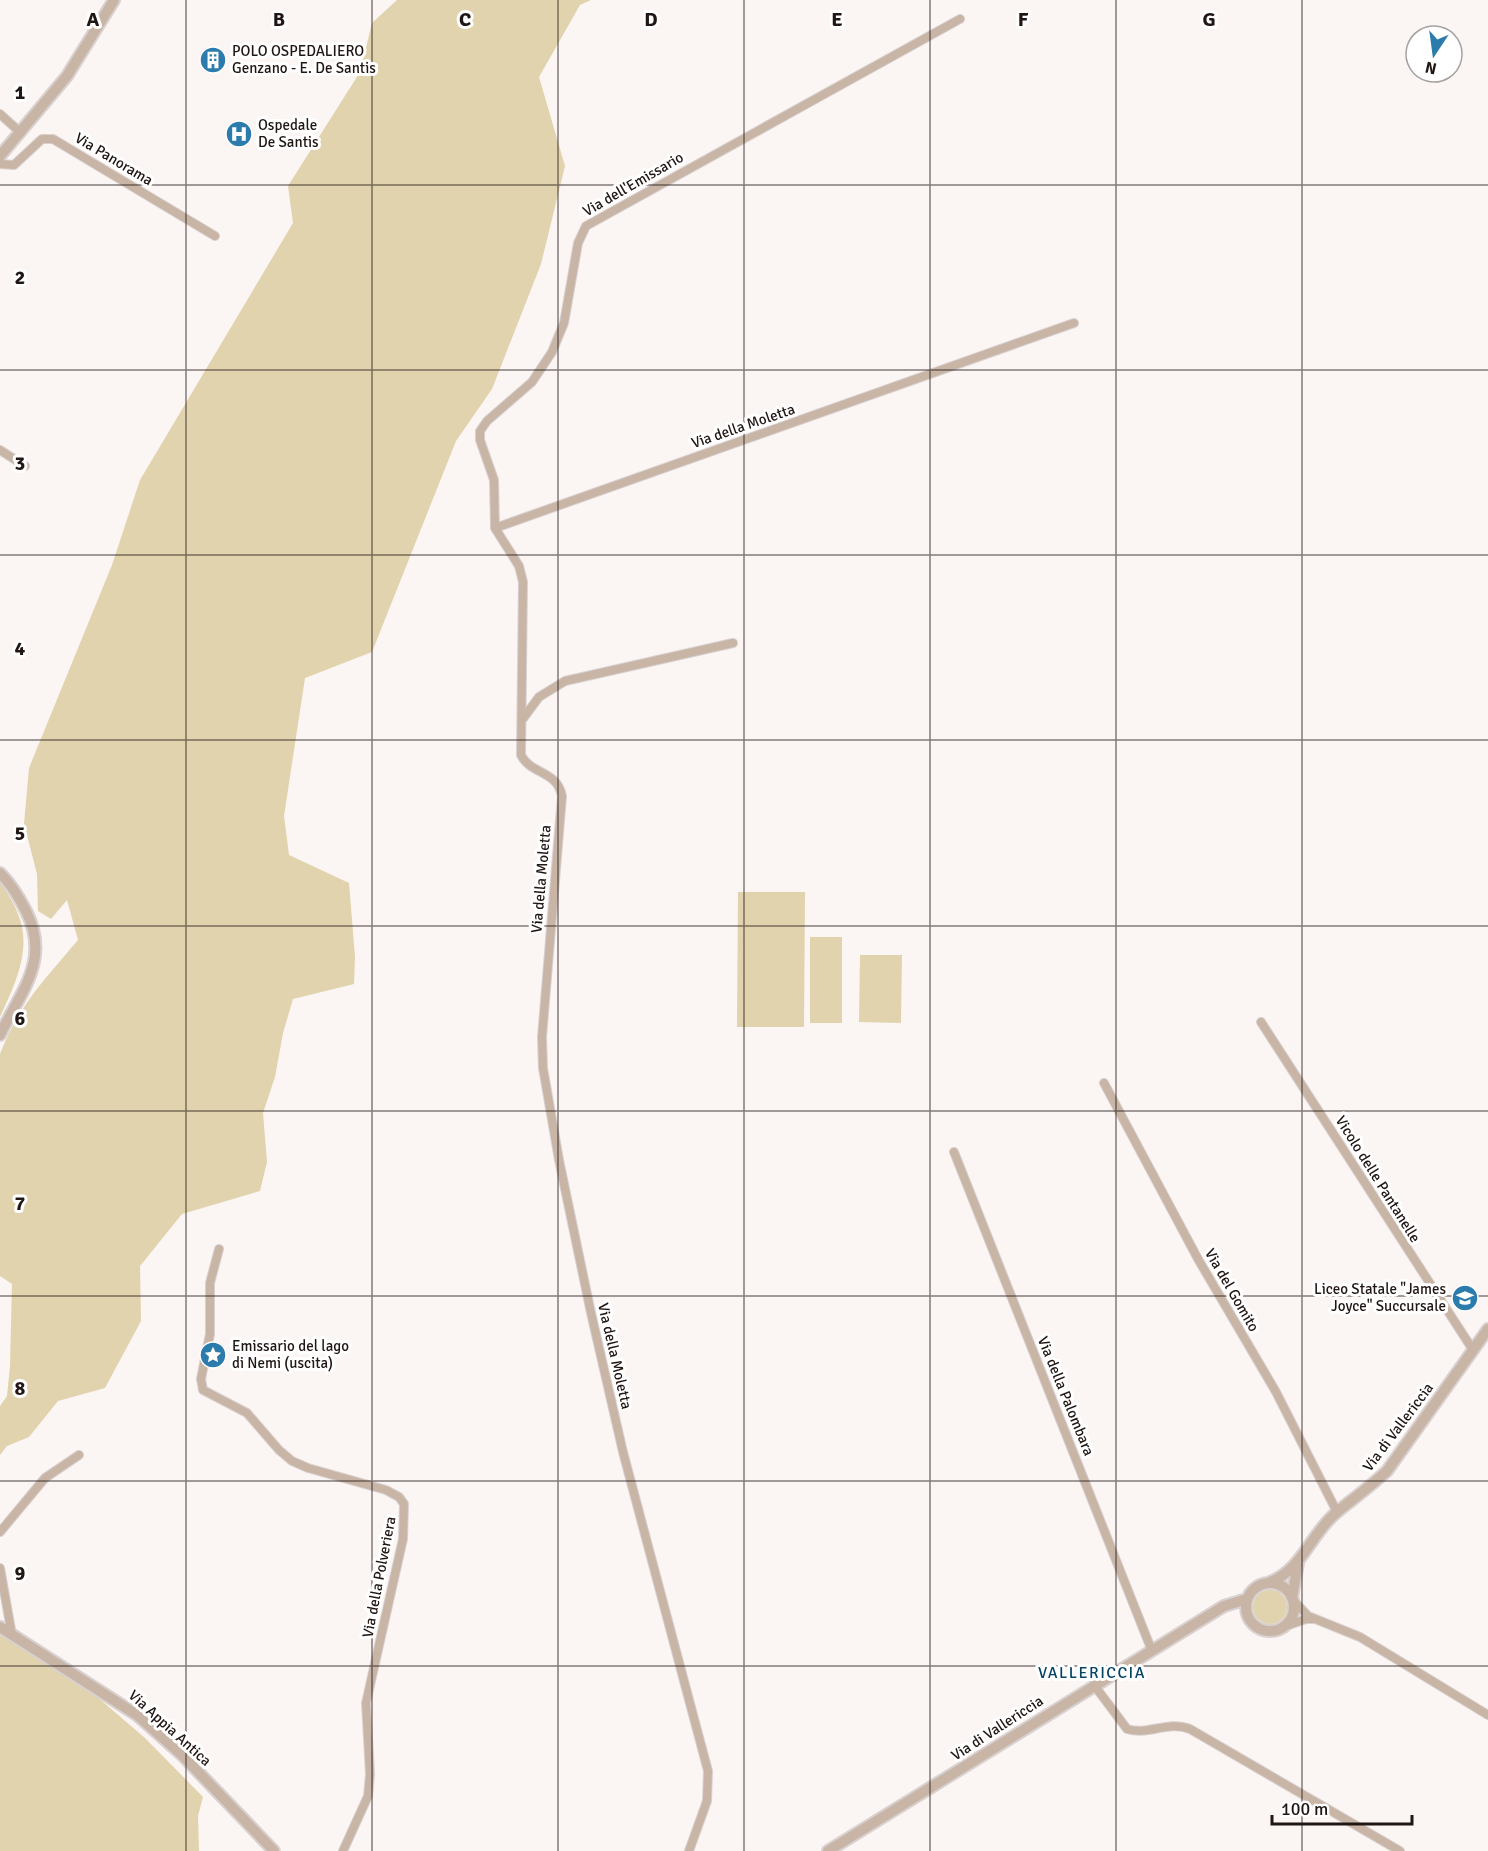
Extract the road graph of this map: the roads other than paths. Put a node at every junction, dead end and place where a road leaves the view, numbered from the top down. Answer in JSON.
{"nodes":[{"id":1,"x":109,"y":2,"type":"edge"},
{"id":2,"x":960,"y":20,"type":"dead end"},
{"id":3,"x":0,"y":114,"type":"edge"},
{"id":4,"x":21,"y":133,"type":"junction"},
{"id":5,"x":0,"y":156,"type":"edge"},
{"id":6,"x":0,"y":164,"type":"edge"},
{"id":7,"x":215,"y":236,"type":"dead end"},
{"id":8,"x":1074,"y":323,"type":"dead end"},
{"id":9,"x":0,"y":450,"type":"edge"},
{"id":10,"x":25,"y":466,"type":"dead end"},
{"id":11,"x":495,"y":528,"type":"junction"},
{"id":12,"x":733,"y":643,"type":"dead end"},
{"id":13,"x":521,"y":722,"type":"junction"},
{"id":14,"x":0,"y":873,"type":"edge"},
{"id":15,"x":1261,"y":1022,"type":"dead end"},
{"id":16,"x":0,"y":1035,"type":"edge"},
{"id":17,"x":1104,"y":1083,"type":"dead end"},
{"id":18,"x":954,"y":1152,"type":"dead end"},
{"id":19,"x":219,"y":1249,"type":"dead end"},
{"id":20,"x":1488,"y":1329,"type":"edge"},
{"id":21,"x":1473,"y":1350,"type":"junction"},
{"id":22,"x":79,"y":1455,"type":"dead end"},
{"id":23,"x":1337,"y":1512,"type":"junction"},
{"id":24,"x":0,"y":1532,"type":"edge"},
{"id":25,"x":1298,"y":1560,"type":"junction"},
{"id":26,"x":0,"y":1568,"type":"edge"},
{"id":27,"x":1268,"y":1583,"type":"junction"},
{"id":28,"x":1247,"y":1599,"type":"junction"},
{"id":29,"x":1292,"y":1599,"type":"junction"},
{"id":30,"x":1214,"y":1612,"type":"junction"},
{"id":31,"x":1247,"y":1616,"type":"junction"},
{"id":32,"x":1317,"y":1620,"type":"junction"},
{"id":33,"x":0,"y":1627,"type":"edge"},
{"id":34,"x":1283,"y":1628,"type":"junction"},
{"id":35,"x":12,"y":1635,"type":"junction"},
{"id":36,"x":1152,"y":1651,"type":"junction"},
{"id":37,"x":1094,"y":1685,"type":"junction"},
{"id":38,"x":1488,"y":1715,"type":"edge"},
{"id":39,"x":272,"y":1849,"type":"edge"},
{"id":40,"x":343,"y":1851,"type":"edge"},
{"id":41,"x":689,"y":1851,"type":"edge"},
{"id":42,"x":828,"y":1851,"type":"edge"},
{"id":43,"x":1400,"y":1851,"type":"edge"}],
"edges":[{"from":1,"to":4,"type":"street"},
{"from":2,"to":11,"type":"street","name":"Via dell'Emissario"},
{"from":3,"to":4,"type":"street"},
{"from":4,"to":5,"type":"street"},
{"from":6,"to":7,"type":"street","name":"Via Panorama"},
{"from":8,"to":11,"type":"street","name":"Via della Moletta"},
{"from":9,"to":10,"type":"street"},
{"from":11,"to":13,"type":"street","name":"Via della Moletta"},
{"from":12,"to":13,"type":"street"},
{"from":13,"to":41,"type":"street","name":"Via della Moletta"},
{"from":14,"to":16,"type":"street"},
{"from":15,"to":21,"type":"street","name":"Vicolo delle Pantanelle"},
{"from":17,"to":23,"type":"street","name":"Via del Gomito"},
{"from":18,"to":36,"type":"street","name":"Via della Palombara"},
{"from":19,"to":40,"type":"street","name":"Via della Polveriera"},
{"from":20,"to":21,"type":"street","name":"Via di Vallericcia"},
{"from":21,"to":23,"type":"street","name":"Via di Vallericcia"},
{"from":22,"to":24,"type":"street"},
{"from":23,"to":25,"type":"street","name":"Via di Vallericcia"},
{"from":25,"to":27,"type":"street","name":"Via di Vallericcia"},
{"from":25,"to":29,"type":"street","name":"Via di Vallericcia"},
{"from":26,"to":35,"type":"street"},
{"from":27,"to":28,"type":"street","name":"Via di Vallericcia"},
{"from":27,"to":29,"type":"street"},
{"from":28,"to":30,"type":"street","name":"Via di Vallericcia"},
{"from":28,"to":31,"type":"street"},
{"from":29,"to":32,"type":"street"},
{"from":29,"to":34,"type":"street","name":"Via di Vallericcia"},
{"from":30,"to":31,"type":"street"},
{"from":30,"to":36,"type":"street","name":"Via di Vallericcia"},
{"from":31,"to":34,"type":"street"},
{"from":32,"to":34,"type":"street"},
{"from":32,"to":38,"type":"street"},
{"from":33,"to":35,"type":"street","name":"Via Appia Antica"},
{"from":35,"to":39,"type":"street","name":"Via Appia Antica"},
{"from":36,"to":37,"type":"street","name":"Via di Vallericcia"},
{"from":37,"to":42,"type":"street","name":"Via di Vallericcia"},
{"from":37,"to":43,"type":"street"}]}
